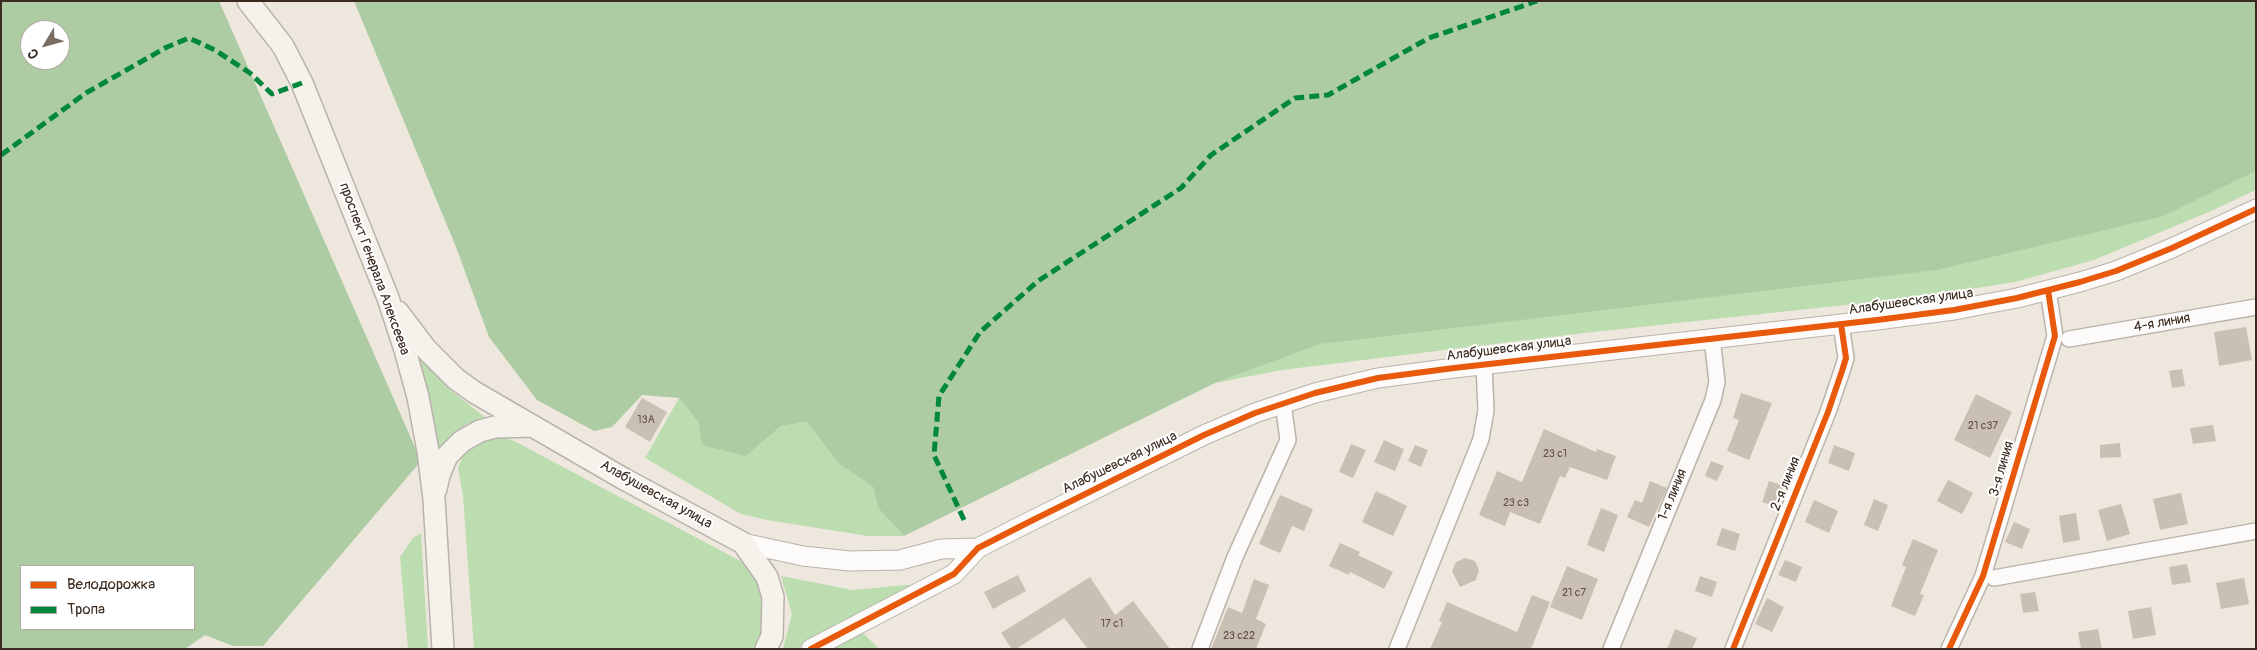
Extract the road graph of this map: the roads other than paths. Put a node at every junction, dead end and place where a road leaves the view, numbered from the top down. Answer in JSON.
{"nodes":[{"id":1,"x":248,"y":1,"type":"edge"},
{"id":2,"x":2256,"y":209,"type":"edge"},
{"id":3,"x":2048,"y":290,"type":"junction"},
{"id":4,"x":388,"y":298,"type":"junction"},
{"id":5,"x":2256,"y":307,"type":"edge"},
{"id":6,"x":1841,"y":324,"type":"junction"},
{"id":7,"x":1712,"y":338,"type":"junction"},
{"id":8,"x":2069,"y":339,"type":"dead end"},
{"id":9,"x":1484,"y":365,"type":"junction"},
{"id":10,"x":1283,"y":403,"type":"junction"},
{"id":11,"x":533,"y":426,"type":"junction"},
{"id":12,"x":434,"y":499,"type":"junction"},
{"id":13,"x":2256,"y":531,"type":"edge"},
{"id":14,"x":743,"y":543,"type":"junction"},
{"id":15,"x":978,"y":548,"type":"junction"},
{"id":16,"x":1994,"y":578,"type":"dead end"},
{"id":17,"x":443,"y":649,"type":"edge"},
{"id":18,"x":766,"y":649,"type":"edge"},
{"id":19,"x":811,"y":649,"type":"edge"},
{"id":20,"x":1200,"y":649,"type":"edge"},
{"id":21,"x":1397,"y":649,"type":"edge"},
{"id":22,"x":1611,"y":649,"type":"edge"},
{"id":23,"x":1733,"y":649,"type":"edge"},
{"id":24,"x":1950,"y":649,"type":"edge"}],
"edges":[{"from":1,"to":4,"type":"main road","name":"проспект Генерала Алексеева"},
{"from":2,"to":3,"type":"street","name":"Алабушевская улица"},
{"from":3,"to":6,"type":"street","name":"Алабушевская улица"},
{"from":3,"to":24,"type":"street","name":"3-я линия"},
{"from":4,"to":11,"type":"main road","name":"Алабушевская улица"},
{"from":4,"to":12,"type":"main road","name":"проспект Генерала Алексеева"},
{"from":5,"to":8,"type":"street","name":"4-я линия"},
{"from":6,"to":7,"type":"street","name":"Алабушевская улица"},
{"from":6,"to":23,"type":"street","name":"2-я линия"},
{"from":7,"to":9,"type":"street","name":"Алабушевская улица"},
{"from":7,"to":22,"type":"street","name":"1-я линия"},
{"from":9,"to":10,"type":"street","name":"Алабушевская улица"},
{"from":9,"to":21,"type":"street"},
{"from":10,"to":15,"type":"street","name":"Алабушевская улица"},
{"from":10,"to":20,"type":"street"},
{"from":11,"to":12,"type":"main road"},
{"from":11,"to":14,"type":"main road","name":"Алабушевская улица"},
{"from":12,"to":17,"type":"main road","name":"проспект Генерала Алексеева"},
{"from":13,"to":16,"type":"street"},
{"from":14,"to":15,"type":"street","name":"Алабушевская улица"},
{"from":14,"to":18,"type":"main road"},
{"from":15,"to":19,"type":"street","name":"Алабушевская улица"}]}
